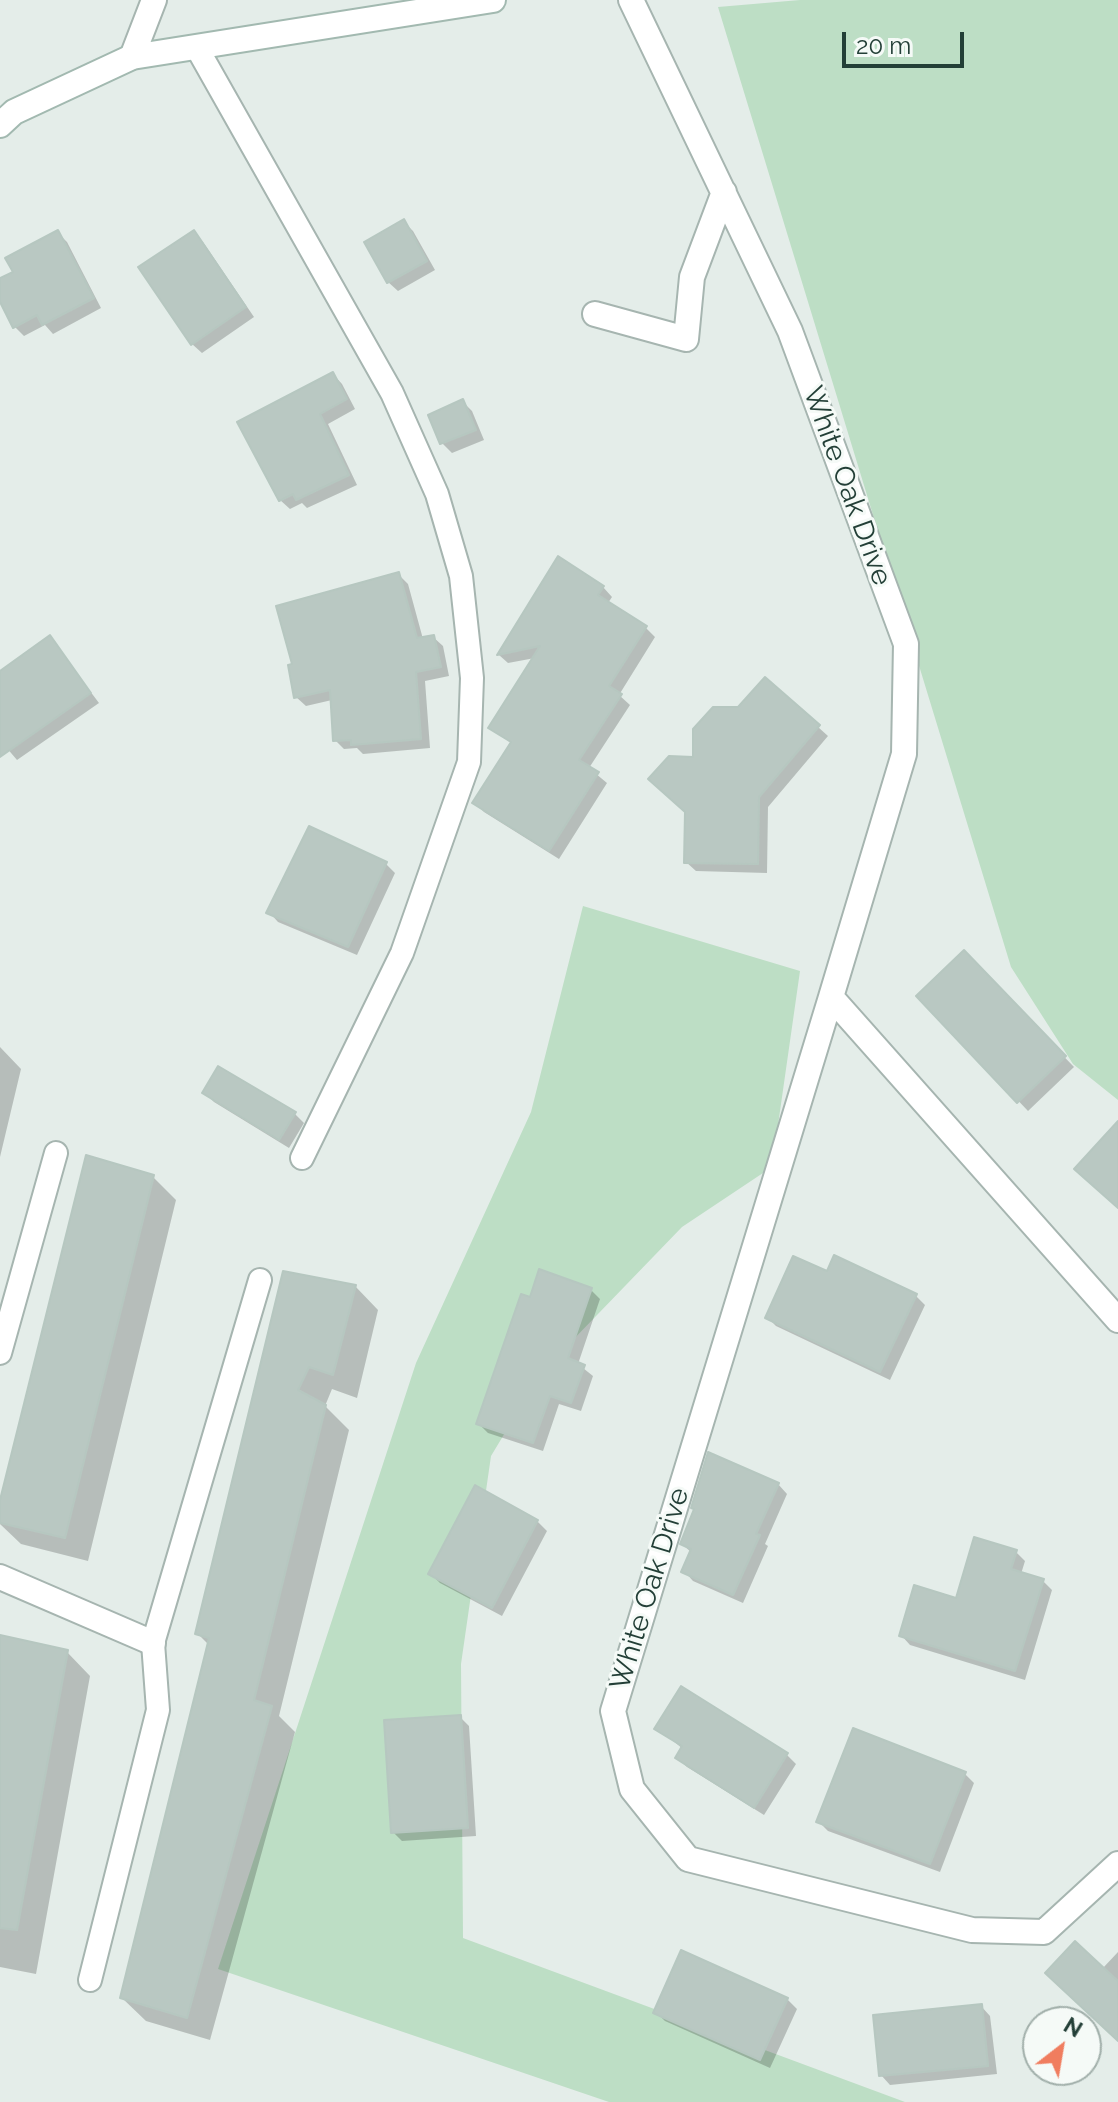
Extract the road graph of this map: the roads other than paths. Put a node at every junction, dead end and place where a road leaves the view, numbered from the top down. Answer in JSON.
{"nodes":[{"id":1,"x":154,"y":0,"type":"edge"},
{"id":2,"x":493,"y":0,"type":"edge"},
{"id":3,"x":631,"y":0,"type":"edge"},
{"id":4,"x":467,"y":2,"type":"edge"},
{"id":5,"x":197,"y":48,"type":"junction"},
{"id":6,"x":132,"y":57,"type":"junction"},
{"id":7,"x":0,"y":125,"type":"edge"},
{"id":8,"x":724,"y":192,"type":"junction"},
{"id":9,"x":595,"y":314,"type":"dead end"},
{"id":10,"x":831,"y":997,"type":"junction"},
{"id":11,"x":56,"y":1153,"type":"dead end"},
{"id":12,"x":302,"y":1158,"type":"dead end"},
{"id":13,"x":260,"y":1280,"type":"dead end"},
{"id":14,"x":1118,"y":1320,"type":"edge"},
{"id":15,"x":0,"y":1353,"type":"edge"},
{"id":16,"x":0,"y":1577,"type":"edge"},
{"id":17,"x":153,"y":1643,"type":"junction"},
{"id":18,"x":1118,"y":1864,"type":"edge"},
{"id":19,"x":90,"y":1980,"type":"dead end"}],
"edges":[{"from":1,"to":6,"type":"street"},
{"from":2,"to":4,"type":"street"},
{"from":3,"to":8,"type":"street","name":"White Oak Drive"},
{"from":4,"to":5,"type":"street"},
{"from":5,"to":6,"type":"street"},
{"from":5,"to":12,"type":"lane"},
{"from":6,"to":7,"type":"street"},
{"from":8,"to":9,"type":"street"},
{"from":8,"to":10,"type":"street","name":"White Oak Drive"},
{"from":10,"to":14,"type":"street"},
{"from":10,"to":18,"type":"street","name":"White Oak Drive"},
{"from":11,"to":15,"type":"lane"},
{"from":13,"to":17,"type":"lane"},
{"from":16,"to":17,"type":"street"},
{"from":17,"to":19,"type":"lane"}]}
